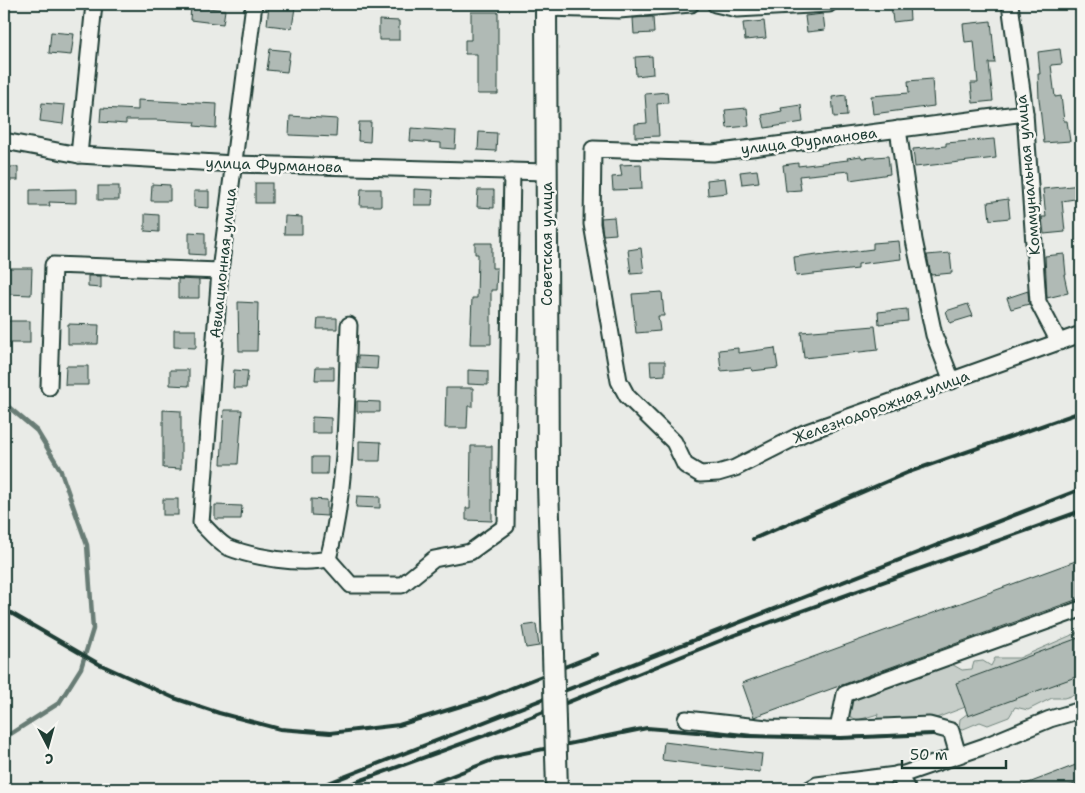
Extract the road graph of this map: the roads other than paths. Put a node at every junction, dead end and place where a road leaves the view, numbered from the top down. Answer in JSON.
{"nodes":[{"id":1,"x":94,"y":4,"type":"edge"},
{"id":2,"x":254,"y":4,"type":"edge"},
{"id":3,"x":691,"y":4,"type":"edge"},
{"id":4,"x":715,"y":4,"type":"edge"},
{"id":5,"x":829,"y":4,"type":"edge"},
{"id":6,"x":1010,"y":4,"type":"edge"},
{"id":7,"x":546,"y":6,"type":"edge"},
{"id":8,"x":1025,"y":113,"type":"junction"},
{"id":9,"x":898,"y":129,"type":"junction"},
{"id":10,"x":4,"y":141,"type":"edge"},
{"id":11,"x":79,"y":155,"type":"junction"},
{"id":12,"x":234,"y":164,"type":"junction"},
{"id":13,"x":512,"y":171,"type":"junction"},
{"id":14,"x":546,"y":172,"type":"junction"},
{"id":15,"x":220,"y":271,"type":"junction"},
{"id":16,"x":349,"y":324,"type":"dead end"},
{"id":17,"x":1081,"y":334,"type":"edge"},
{"id":18,"x":1059,"y":342,"type":"junction"},
{"id":19,"x":952,"y":381,"type":"junction"},
{"id":20,"x":49,"y":387,"type":"dead end"},
{"id":21,"x":627,"y":396,"type":"joint"},
{"id":22,"x":328,"y":559,"type":"junction"},
{"id":23,"x":1081,"y":609,"type":"edge"},
{"id":24,"x":1081,"y":710,"type":"edge"},
{"id":25,"x":686,"y":719,"type":"dead end"},
{"id":26,"x":838,"y":729,"type":"junction"},
{"id":27,"x":958,"y":755,"type":"junction"},
{"id":28,"x":898,"y":774,"type":"junction"},
{"id":29,"x":557,"y":789,"type":"edge"},
{"id":30,"x":810,"y":789,"type":"edge"},
{"id":31,"x":908,"y":789,"type":"edge"}],
"edges":[{"from":1,"to":11,"type":"street"},
{"from":2,"to":12,"type":"street","name":"Авиационная улица"},
{"from":3,"to":7,"type":"street"},
{"from":4,"to":5,"type":"street"},
{"from":6,"to":8,"type":"street","name":"Коммунальная улица"},
{"from":7,"to":14,"type":"main road","name":"Советская улица"},
{"from":8,"to":9,"type":"street","name":"улица Фурманова"},
{"from":8,"to":18,"type":"street","name":"Коммунальная улица"},
{"from":9,"to":19,"type":"street"},
{"from":9,"to":21,"type":"street","name":"улица Фурманова"},
{"from":10,"to":11,"type":"street","name":"улица Фурманова"},
{"from":11,"to":12,"type":"street","name":"улица Фурманова"},
{"from":12,"to":13,"type":"street","name":"улица Фурманова"},
{"from":12,"to":15,"type":"street","name":"Авиационная улица"},
{"from":13,"to":14,"type":"street","name":"улица Фурманова"},
{"from":13,"to":22,"type":"street"},
{"from":14,"to":29,"type":"main road","name":"Советская улица","bridge":true},
{"from":15,"to":20,"type":"street"},
{"from":15,"to":22,"type":"street","name":"Авиационная улица"},
{"from":16,"to":22,"type":"street"},
{"from":17,"to":18,"type":"street","name":"Железнодорожная улица"},
{"from":18,"to":19,"type":"street","name":"Железнодорожная улица"},
{"from":19,"to":21,"type":"street","name":"Железнодорожная улица"},
{"from":23,"to":26,"type":"street"},
{"from":24,"to":27,"type":"street"},
{"from":25,"to":26,"type":"street"},
{"from":26,"to":27,"type":"street"},
{"from":27,"to":28,"type":"street"},
{"from":28,"to":30,"type":"street"},
{"from":28,"to":31,"type":"street"}]}
